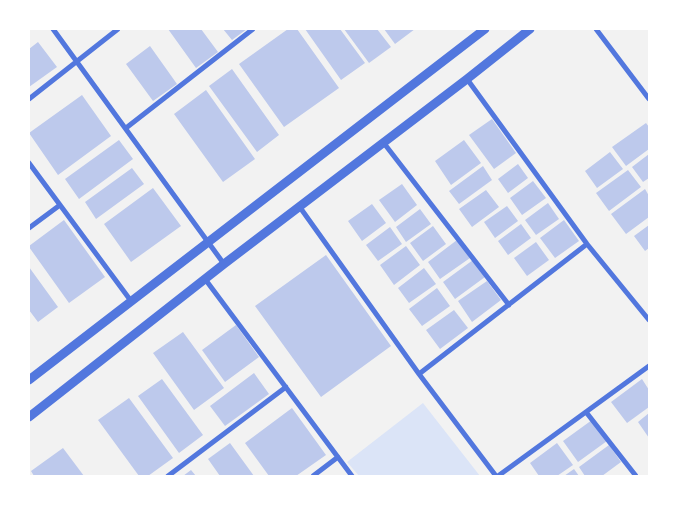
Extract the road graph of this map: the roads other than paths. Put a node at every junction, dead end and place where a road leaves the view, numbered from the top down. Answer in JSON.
{"nodes":[{"id":1,"x":53,"y":29,"type":"edge"},
{"id":2,"x":118,"y":29,"type":"edge"},
{"id":3,"x":253,"y":29,"type":"edge"},
{"id":4,"x":485,"y":29,"type":"edge"},
{"id":5,"x":530,"y":29,"type":"edge"},
{"id":6,"x":596,"y":29,"type":"edge"},
{"id":7,"x":77,"y":61,"type":"junction"},
{"id":8,"x":468,"y":79,"type":"junction"},
{"id":9,"x":29,"y":99,"type":"edge"},
{"id":10,"x":649,"y":99,"type":"edge"},
{"id":11,"x":126,"y":128,"type":"junction"},
{"id":12,"x":383,"y":142,"type":"junction"},
{"id":13,"x":29,"y":163,"type":"edge"},
{"id":14,"x":60,"y":204,"type":"junction"},
{"id":15,"x":299,"y":206,"type":"junction"},
{"id":16,"x":29,"y":228,"type":"edge"},
{"id":17,"x":208,"y":242,"type":"junction"},
{"id":18,"x":587,"y":244,"type":"junction"},
{"id":19,"x":224,"y":264,"type":"junction"},
{"id":20,"x":205,"y":279,"type":"junction"},
{"id":21,"x":131,"y":301,"type":"junction"},
{"id":22,"x":509,"y":305,"type":"junction"},
{"id":23,"x":649,"y":320,"type":"edge"},
{"id":24,"x":649,"y":366,"type":"edge"},
{"id":25,"x":419,"y":374,"type":"junction"},
{"id":26,"x":29,"y":380,"type":"edge"},
{"id":27,"x":286,"y":387,"type":"junction"},
{"id":28,"x":586,"y":412,"type":"junction"},
{"id":29,"x":29,"y":416,"type":"edge"},
{"id":30,"x":338,"y":457,"type":"junction"},
{"id":31,"x":168,"y":476,"type":"edge"},
{"id":32,"x":313,"y":476,"type":"edge"},
{"id":33,"x":352,"y":476,"type":"edge"},
{"id":34,"x":497,"y":476,"type":"edge"},
{"id":35,"x":636,"y":476,"type":"edge"}],
"edges":[{"from":1,"to":7,"type":"street"},
{"from":2,"to":7,"type":"street"},
{"from":3,"to":11,"type":"street"},
{"from":4,"to":17,"type":"street"},
{"from":5,"to":8,"type":"street"},
{"from":6,"to":10,"type":"street"},
{"from":7,"to":9,"type":"street"},
{"from":7,"to":11,"type":"street"},
{"from":8,"to":12,"type":"street"},
{"from":8,"to":18,"type":"street"},
{"from":11,"to":17,"type":"street"},
{"from":12,"to":15,"type":"street"},
{"from":12,"to":22,"type":"street"},
{"from":13,"to":14,"type":"street"},
{"from":14,"to":16,"type":"street"},
{"from":14,"to":21,"type":"street"},
{"from":15,"to":19,"type":"street"},
{"from":15,"to":25,"type":"street"},
{"from":17,"to":19,"type":"street"},
{"from":17,"to":21,"type":"street"},
{"from":18,"to":22,"type":"street"},
{"from":18,"to":23,"type":"street"},
{"from":19,"to":20,"type":"street"},
{"from":20,"to":27,"type":"street"},
{"from":20,"to":29,"type":"street"},
{"from":21,"to":26,"type":"street"},
{"from":22,"to":25,"type":"street"},
{"from":24,"to":28,"type":"street"},
{"from":25,"to":34,"type":"street"},
{"from":27,"to":30,"type":"street"},
{"from":27,"to":31,"type":"street"},
{"from":28,"to":34,"type":"street"},
{"from":28,"to":35,"type":"street"},
{"from":30,"to":32,"type":"street"},
{"from":30,"to":33,"type":"street"}]}
